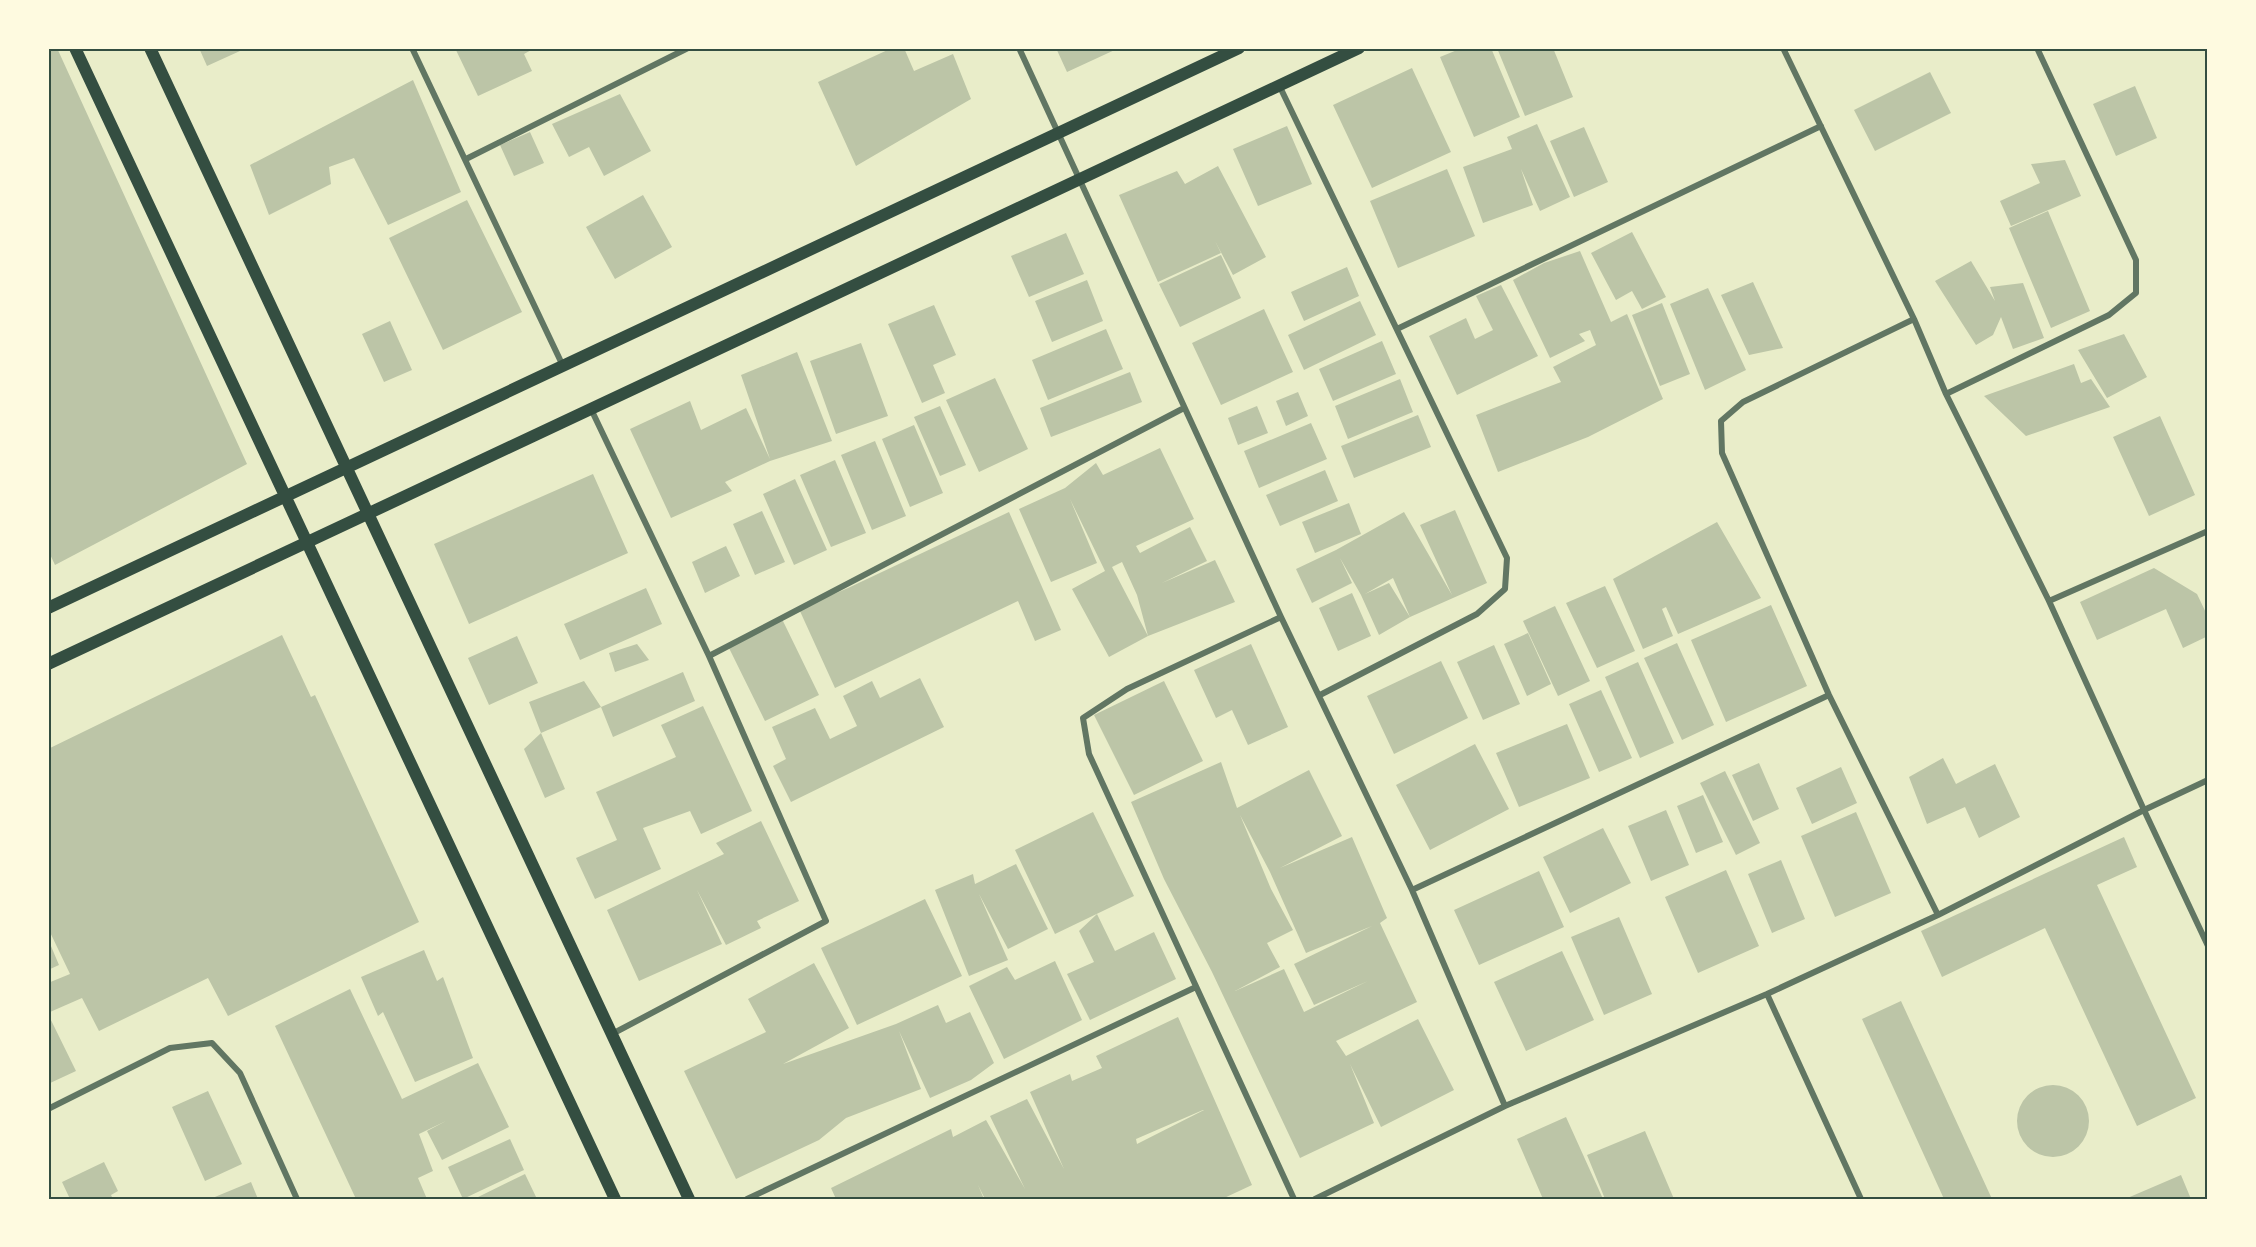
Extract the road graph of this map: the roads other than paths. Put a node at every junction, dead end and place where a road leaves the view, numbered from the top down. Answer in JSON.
{"nodes":[{"id":1,"x":75,"y":48,"type":"edge"},
{"id":2,"x":150,"y":48,"type":"edge"},
{"id":3,"x":412,"y":48,"type":"edge"},
{"id":4,"x":688,"y":48,"type":"edge"},
{"id":5,"x":1019,"y":48,"type":"edge"},
{"id":6,"x":1239,"y":48,"type":"edge"},
{"id":7,"x":1359,"y":48,"type":"edge"},
{"id":8,"x":1783,"y":48,"type":"edge"},
{"id":9,"x":2037,"y":48,"type":"edge"},
{"id":10,"x":1279,"y":85,"type":"junction"},
{"id":11,"x":1821,"y":126,"type":"junction"},
{"id":12,"x":1059,"y":133,"type":"junction"},
{"id":13,"x":466,"y":159,"type":"junction"},
{"id":14,"x":1078,"y":180,"type":"junction"},
{"id":15,"x":1914,"y":319,"type":"junction"},
{"id":16,"x":1397,"y":329,"type":"junction"},
{"id":17,"x":563,"y":366,"type":"junction"},
{"id":18,"x":1947,"y":394,"type":"junction"},
{"id":19,"x":1184,"y":408,"type":"junction"},
{"id":20,"x":591,"y":409,"type":"junction"},
{"id":21,"x":346,"y":467,"type":"junction"},
{"id":22,"x":285,"y":496,"type":"junction"},
{"id":23,"x":368,"y":514,"type":"junction"},
{"id":24,"x":2208,"y":531,"type":"edge"},
{"id":25,"x":307,"y":543,"type":"junction"},
{"id":26,"x":2049,"y":601,"type":"junction"},
{"id":27,"x":48,"y":608,"type":"edge"},
{"id":28,"x":1281,"y":617,"type":"junction"},
{"id":29,"x":709,"y":656,"type":"junction"},
{"id":30,"x":48,"y":664,"type":"edge"},
{"id":31,"x":1829,"y":695,"type":"junction"},
{"id":32,"x":1320,"y":696,"type":"junction"},
{"id":33,"x":2208,"y":780,"type":"edge"},
{"id":34,"x":2144,"y":810,"type":"junction"},
{"id":35,"x":1412,"y":890,"type":"junction"},
{"id":36,"x":1938,"y":915,"type":"junction"},
{"id":37,"x":2208,"y":946,"type":"edge"},
{"id":38,"x":1196,"y":987,"type":"junction"},
{"id":39,"x":1767,"y":994,"type":"junction"},
{"id":40,"x":612,"y":1034,"type":"junction"},
{"id":41,"x":1505,"y":1106,"type":"junction"},
{"id":42,"x":48,"y":1109,"type":"edge"},
{"id":43,"x":297,"y":1199,"type":"edge"},
{"id":44,"x":615,"y":1199,"type":"edge"},
{"id":45,"x":689,"y":1199,"type":"edge"},
{"id":46,"x":747,"y":1199,"type":"edge"},
{"id":47,"x":1294,"y":1199,"type":"edge"},
{"id":48,"x":1315,"y":1199,"type":"edge"},
{"id":49,"x":1861,"y":1199,"type":"edge"}],
"edges":[{"from":1,"to":22,"type":"main road"},
{"from":2,"to":21,"type":"main road"},
{"from":3,"to":13,"type":"street"},
{"from":4,"to":13,"type":"street"},
{"from":5,"to":12,"type":"street"},
{"from":6,"to":12,"type":"main road"},
{"from":7,"to":10,"type":"main road"},
{"from":8,"to":11,"type":"street"},
{"from":9,"to":18,"type":"street"},
{"from":10,"to":14,"type":"main road"},
{"from":10,"to":16,"type":"street"},
{"from":11,"to":15,"type":"street"},
{"from":11,"to":16,"type":"street"},
{"from":12,"to":14,"type":"street"},
{"from":12,"to":17,"type":"main road"},
{"from":13,"to":17,"type":"street"},
{"from":14,"to":19,"type":"street"},
{"from":14,"to":20,"type":"main road"},
{"from":15,"to":18,"type":"street"},
{"from":15,"to":31,"type":"street"},
{"from":16,"to":32,"type":"street"},
{"from":17,"to":21,"type":"main road"},
{"from":18,"to":26,"type":"street"},
{"from":19,"to":28,"type":"street"},
{"from":19,"to":29,"type":"street"},
{"from":20,"to":23,"type":"main road"},
{"from":20,"to":29,"type":"street"},
{"from":21,"to":22,"type":"main road"},
{"from":21,"to":23,"type":"main road"},
{"from":22,"to":25,"type":"main road"},
{"from":22,"to":27,"type":"main road"},
{"from":23,"to":25,"type":"main road"},
{"from":23,"to":40,"type":"main road"},
{"from":24,"to":26,"type":"street"},
{"from":25,"to":30,"type":"main road"},
{"from":25,"to":44,"type":"main road"},
{"from":26,"to":34,"type":"street"},
{"from":28,"to":32,"type":"street"},
{"from":28,"to":38,"type":"street"},
{"from":29,"to":40,"type":"street"},
{"from":31,"to":35,"type":"street"},
{"from":31,"to":36,"type":"street"},
{"from":32,"to":35,"type":"street"},
{"from":33,"to":34,"type":"street"},
{"from":34,"to":36,"type":"street"},
{"from":34,"to":37,"type":"street"},
{"from":35,"to":41,"type":"street"},
{"from":36,"to":39,"type":"street"},
{"from":38,"to":46,"type":"street"},
{"from":38,"to":47,"type":"street"},
{"from":39,"to":41,"type":"street"},
{"from":39,"to":49,"type":"street"},
{"from":40,"to":45,"type":"main road"},
{"from":41,"to":48,"type":"street"},
{"from":42,"to":43,"type":"street"}]}
